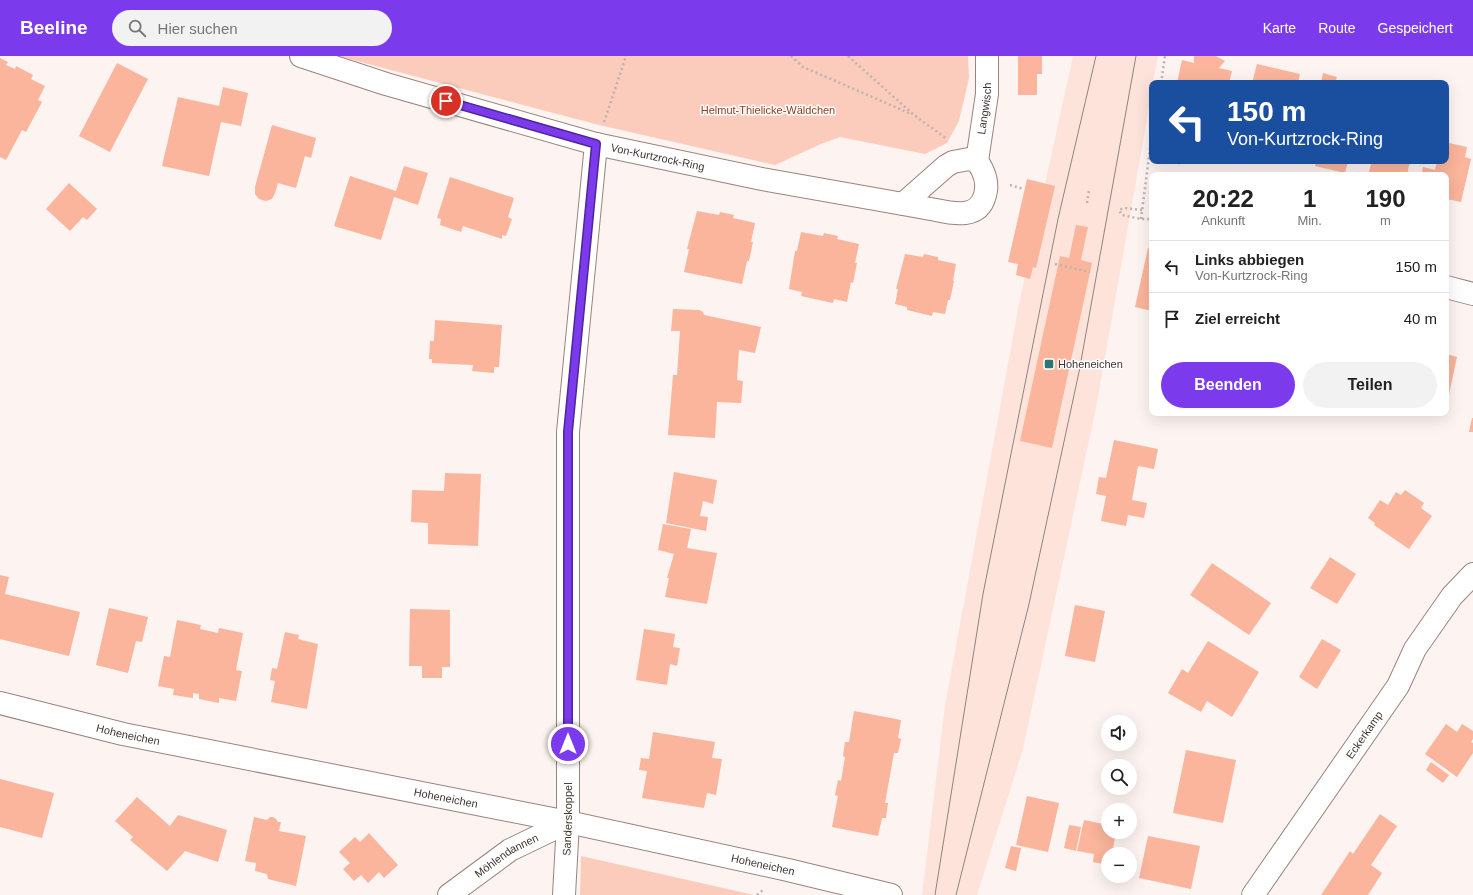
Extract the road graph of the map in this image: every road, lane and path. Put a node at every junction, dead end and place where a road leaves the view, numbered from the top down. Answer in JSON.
{"nodes":[{"id":1,"x":302,"y":56,"type":"edge"},
{"id":2,"x":626,"y":56,"type":"edge"},
{"id":3,"x":791,"y":56,"type":"edge"},
{"id":4,"x":848,"y":56,"type":"edge"},
{"id":5,"x":987,"y":56,"type":"edge"},
{"id":6,"x":1166,"y":56,"type":"edge"},
{"id":7,"x":1162,"y":80,"type":"edge"},
{"id":8,"x":610,"y":103,"type":"dead end"},
{"id":9,"x":914,"y":115,"type":"junction"},
{"id":10,"x":596,"y":144,"type":"junction"},
{"id":11,"x":1149,"y":156,"type":"edge"},
{"id":12,"x":977,"y":161,"type":"junction"},
{"id":13,"x":1089,"y":190,"type":"dead end"},
{"id":14,"x":1087,"y":203,"type":"dead end"},
{"id":15,"x":903,"y":204,"type":"junction"},
{"id":16,"x":1142,"y":210,"type":"junction"},
{"id":17,"x":1141,"y":219,"type":"junction"},
{"id":18,"x":1149,"y":219,"type":"edge"},
{"id":19,"x":1056,"y":264,"type":"dead end"},
{"id":20,"x":1090,"y":272,"type":"dead end"},
{"id":21,"x":1449,"y":288,"type":"edge"},
{"id":22,"x":1473,"y":294,"type":"edge"},
{"id":23,"x":1473,"y":574,"type":"edge"},
{"id":24,"x":0,"y":703,"type":"edge"},
{"id":25,"x":568,"y":822,"type":"junction"},
{"id":26,"x":449,"y":895,"type":"edge"},
{"id":27,"x":564,"y":895,"type":"edge"},
{"id":28,"x":890,"y":895,"type":"edge"},
{"id":29,"x":1253,"y":895,"type":"edge"}],
"edges":[{"from":1,"to":10,"type":"street","name":"Von-Kurtzrock-Ring"},
{"from":2,"to":8,"type":"path"},
{"from":3,"to":9,"type":"path"},
{"from":4,"to":9,"type":"path"},
{"from":5,"to":12,"type":"street","name":"Langwisch"},
{"from":6,"to":7,"type":"path"},
{"from":9,"to":12,"type":"path"},
{"from":10,"to":15,"type":"street","name":"Von-Kurtzrock-Ring"},
{"from":10,"to":25,"type":"street","name":"Sanderskoppel"},
{"from":11,"to":16,"type":"path"},
{"from":12,"to":15,"type":"street"},
{"from":12,"to":15,"type":"street","name":"Von-Kurtzrock-Ring"},
{"from":13,"to":14,"type":"path"},
{"from":16,"to":17,"type":"path"},
{"from":16,"to":17,"type":"path"},
{"from":17,"to":18,"type":"path"},
{"from":19,"to":20,"type":"path"},
{"from":21,"to":22,"type":"street"},
{"from":23,"to":29,"type":"street","name":"Eckerkamp"},
{"from":24,"to":25,"type":"street","name":"Hoheneichen"},
{"from":25,"to":26,"type":"street","name":"Möhlendannen"},
{"from":25,"to":27,"type":"street","name":"Sanderskoppel"},
{"from":25,"to":28,"type":"street","name":"Hoheneichen"}]}
